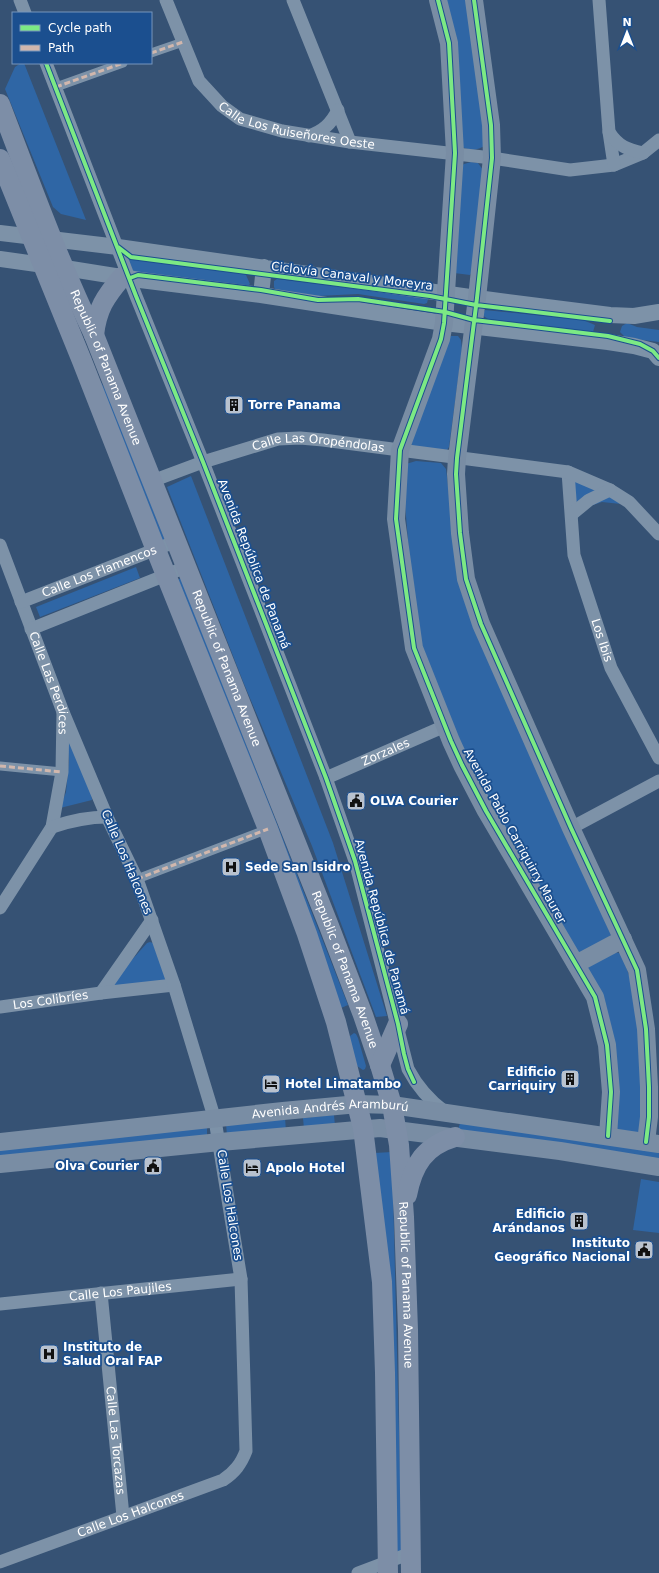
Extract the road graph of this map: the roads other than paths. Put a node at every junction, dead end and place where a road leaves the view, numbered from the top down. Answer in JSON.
{"nodes":[{"id":1,"x":20,"y":0,"type":"edge"},
{"id":2,"x":166,"y":0,"type":"edge"},
{"id":3,"x":293,"y":0,"type":"edge"},
{"id":4,"x":438,"y":0,"type":"edge"},
{"id":5,"x":474,"y":0,"type":"edge"},
{"id":6,"x":599,"y":0,"type":"edge"},
{"id":7,"x":25,"y":12,"type":"edge"},
{"id":8,"x":183,"y":42,"type":"junction"},
{"id":9,"x":152,"y":53,"type":"edge"},
{"id":10,"x":46,"y":64,"type":"edge"},
{"id":11,"x":120,"y":64,"type":"edge"},
{"id":12,"x":56,"y":87,"type":"junction"},
{"id":13,"x":0,"y":104,"type":"edge"},
{"id":14,"x":338,"y":110,"type":"junction"},
{"id":15,"x":609,"y":132,"type":"junction"},
{"id":16,"x":309,"y":136,"type":"junction"},
{"id":17,"x":659,"y":140,"type":"edge"},
{"id":18,"x":350,"y":142,"type":"junction"},
{"id":19,"x":455,"y":153,"type":"junction"},
{"id":20,"x":643,"y":153,"type":"junction"},
{"id":21,"x":492,"y":158,"type":"junction"},
{"id":22,"x":0,"y":159,"type":"edge"},
{"id":23,"x":614,"y":165,"type":"junction"},
{"id":24,"x":0,"y":232,"type":"edge"},
{"id":25,"x":31,"y":237,"type":"junction"},
{"id":26,"x":52,"y":240,"type":"junction"},
{"id":27,"x":118,"y":247,"type":"junction"},
{"id":28,"x":0,"y":259,"type":"edge"},
{"id":29,"x":43,"y":265,"type":"junction"},
{"id":30,"x":264,"y":267,"type":"junction"},
{"id":31,"x":65,"y":268,"type":"junction"},
{"id":32,"x":126,"y":277,"type":"junction"},
{"id":33,"x":446,"y":293,"type":"junction"},
{"id":34,"x":261,"y":295,"type":"junction"},
{"id":35,"x":477,"y":298,"type":"junction"},
{"id":36,"x":659,"y":312,"type":"edge"},
{"id":37,"x":610,"y":315,"type":"junction"},
{"id":38,"x":444,"y":323,"type":"junction"},
{"id":39,"x":473,"y":327,"type":"junction"},
{"id":40,"x":94,"y":335,"type":"junction"},
{"id":41,"x":608,"y":342,"type":"junction"},
{"id":42,"x":656,"y":355,"type":"edge"},
{"id":43,"x":400,"y":450,"type":"junction"},
{"id":44,"x":458,"y":458,"type":"junction"},
{"id":45,"x":203,"y":462,"type":"junction"},
{"id":46,"x":568,"y":472,"type":"junction"},
{"id":47,"x":152,"y":481,"type":"junction"},
{"id":48,"x":610,"y":490,"type":"junction"},
{"id":49,"x":572,"y":514,"type":"junction"},
{"id":50,"x":659,"y":534,"type":"edge"},
{"id":51,"x":176,"y":541,"type":"junction"},
{"id":52,"x":0,"y":545,"type":"edge"},
{"id":53,"x":156,"y":550,"type":"junction"},
{"id":54,"x":186,"y":567,"type":"junction"},
{"id":55,"x":166,"y":575,"type":"junction"},
{"id":56,"x":21,"y":602,"type":"junction"},
{"id":57,"x":32,"y":629,"type":"junction"},
{"id":58,"x":63,"y":712,"type":"junction"},
{"id":59,"x":445,"y":726,"type":"junction"},
{"id":60,"x":659,"y":758,"type":"edge"},
{"id":61,"x":0,"y":766,"type":"edge"},
{"id":62,"x":62,"y":772,"type":"junction"},
{"id":63,"x":326,"y":778,"type":"junction"},
{"id":64,"x":659,"y":781,"type":"edge"},
{"id":65,"x":107,"y":817,"type":"junction"},
{"id":66,"x":52,"y":827,"type":"junction"},
{"id":67,"x":571,"y":828,"type":"junction"},
{"id":68,"x":268,"y":829,"type":"junction"},
{"id":69,"x":137,"y":879,"type":"junction"},
{"id":70,"x":0,"y":908,"type":"edge"},
{"id":71,"x":152,"y":920,"type":"junction"},
{"id":72,"x":623,"y":939,"type":"junction"},
{"id":73,"x":576,"y":964,"type":"junction"},
{"id":74,"x":174,"y":985,"type":"junction"},
{"id":75,"x":101,"y":993,"type":"junction"},
{"id":76,"x":0,"y":1007,"type":"edge"},
{"id":77,"x":363,"y":1015,"type":"junction"},
{"id":78,"x":336,"y":1022,"type":"junction"},
{"id":79,"x":398,"y":1024,"type":"junction"},
{"id":80,"x":380,"y":1065,"type":"junction"},
{"id":81,"x":358,"y":1104,"type":"junction"},
{"id":82,"x":392,"y":1105,"type":"junction"},
{"id":83,"x":293,"y":1110,"type":"junction"},
{"id":84,"x":449,"y":1113,"type":"junction"},
{"id":85,"x":215,"y":1120,"type":"junction"},
{"id":86,"x":363,"y":1128,"type":"junction"},
{"id":87,"x":397,"y":1129,"type":"junction"},
{"id":88,"x":296,"y":1135,"type":"junction"},
{"id":89,"x":452,"y":1136,"type":"junction"},
{"id":90,"x":608,"y":1136,"type":"junction"},
{"id":91,"x":0,"y":1142,"type":"edge"},
{"id":92,"x":220,"y":1142,"type":"junction"},
{"id":93,"x":652,"y":1143,"type":"edge"},
{"id":94,"x":0,"y":1164,"type":"edge"},
{"id":95,"x":659,"y":1167,"type":"edge"},
{"id":96,"x":404,"y":1217,"type":"junction"},
{"id":97,"x":241,"y":1279,"type":"junction"},
{"id":98,"x":101,"y":1293,"type":"junction"},
{"id":99,"x":0,"y":1304,"type":"edge"},
{"id":100,"x":123,"y":1516,"type":"junction"},
{"id":101,"x":411,"y":1554,"type":"junction"},
{"id":102,"x":0,"y":1562,"type":"edge"},
{"id":103,"x":391,"y":1569,"type":"edge"},
{"id":104,"x":358,"y":1573,"type":"edge"},
{"id":105,"x":411,"y":1573,"type":"edge"}],
"edges":[{"from":1,"to":7,"type":"street"},
{"from":2,"to":8,"type":"street","name":"Calle Los Ruiseñores Oeste"},
{"from":3,"to":14,"type":"street"},
{"from":4,"to":19,"type":"main road","name":"Avenida Pablo Carriquirry Maurer"},
{"from":5,"to":21,"type":"main road"},
{"from":6,"to":15,"type":"street"},
{"from":8,"to":9,"type":"street"},
{"from":8,"to":16,"type":"street","name":"Calle Los Ruiseñores Oeste"},
{"from":10,"to":12,"type":"street","name":"Avenida República de Panamá"},
{"from":11,"to":12,"type":"street"},
{"from":12,"to":27,"type":"street","name":"Avenida República de Panamá"},
{"from":13,"to":26,"type":"main road"},
{"from":14,"to":16,"type":"street"},
{"from":14,"to":18,"type":"street"},
{"from":15,"to":20,"type":"street"},
{"from":15,"to":23,"type":"street"},
{"from":16,"to":18,"type":"street","name":"Calle Los Ruiseñores Oeste"},
{"from":17,"to":20,"type":"street","name":"Calle Los Ruiseñores Oeste"},
{"from":18,"to":19,"type":"street","name":"Calle Los Ruiseñores Oeste"},
{"from":19,"to":21,"type":"street","name":"Calle Los Ruiseñores Oeste"},
{"from":19,"to":33,"type":"main road","name":"Avenida Pablo Carriquirry Maurer"},
{"from":20,"to":23,"type":"street","name":"Calle Los Ruiseñores Oeste"},
{"from":21,"to":23,"type":"street","name":"Calle Los Ruiseñores Oeste"},
{"from":21,"to":35,"type":"main road"},
{"from":22,"to":25,"type":"main road"},
{"from":24,"to":25,"type":"street"},
{"from":25,"to":26,"type":"street"},
{"from":25,"to":29,"type":"main road"},
{"from":26,"to":27,"type":"street"},
{"from":26,"to":31,"type":"main road"},
{"from":27,"to":30,"type":"street"},
{"from":27,"to":32,"type":"street","name":"Avenida República de Panamá"},
{"from":28,"to":29,"type":"street"},
{"from":29,"to":31,"type":"street"},
{"from":29,"to":53,"type":"main road","name":"Republic of Panama Avenue"},
{"from":30,"to":33,"type":"street"},
{"from":30,"to":34,"type":"street"},
{"from":31,"to":32,"type":"street"},
{"from":31,"to":40,"type":"main road","name":"Republic of Panama Avenue"},
{"from":32,"to":34,"type":"street"},
{"from":32,"to":40,"type":"main road"},
{"from":32,"to":45,"type":"street","name":"Avenida República de Panamá"},
{"from":33,"to":35,"type":"street"},
{"from":33,"to":38,"type":"main road","name":"Avenida Pablo Carriquirry Maurer"},
{"from":34,"to":38,"type":"street"},
{"from":35,"to":37,"type":"street"},
{"from":35,"to":39,"type":"main road"},
{"from":36,"to":37,"type":"street"},
{"from":37,"to":41,"type":"street"},
{"from":38,"to":39,"type":"street"},
{"from":38,"to":43,"type":"main road","name":"Avenida Pablo Carriquirry Maurer"},
{"from":39,"to":41,"type":"street"},
{"from":39,"to":44,"type":"main road"},
{"from":40,"to":47,"type":"main road","name":"Republic of Panama Avenue"},
{"from":41,"to":42,"type":"street"},
{"from":43,"to":44,"type":"street","name":"Calle Las Oropéndolas"},
{"from":43,"to":45,"type":"street","name":"Calle Las Oropéndolas"},
{"from":43,"to":59,"type":"main road","name":"Avenida Pablo Carriquirry Maurer"},
{"from":44,"to":46,"type":"street","name":"Calle Las Oropéndolas"},
{"from":44,"to":67,"type":"main road"},
{"from":45,"to":47,"type":"street","name":"Calle Las Oropéndolas"},
{"from":45,"to":63,"type":"street","name":"Avenida República de Panamá"},
{"from":46,"to":48,"type":"street","name":"Calle Las Oropéndolas"},
{"from":46,"to":49,"type":"street","name":"Los Ibis"},
{"from":47,"to":51,"type":"main road","name":"Republic of Panama Avenue"},
{"from":48,"to":49,"type":"street"},
{"from":48,"to":50,"type":"street","name":"Calle Las Oropéndolas"},
{"from":49,"to":60,"type":"street","name":"Los Ibis"},
{"from":51,"to":53,"type":"street","name":"Calle Los Flamencos"},
{"from":51,"to":54,"type":"main road","name":"Republic of Panama Avenue"},
{"from":52,"to":56,"type":"street","name":"Calle Las Perdices"},
{"from":53,"to":55,"type":"main road","name":"Republic of Panama Avenue"},
{"from":53,"to":56,"type":"street","name":"Calle Los Flamencos"},
{"from":54,"to":55,"type":"street"},
{"from":54,"to":77,"type":"main road","name":"Republic of Panama Avenue"},
{"from":55,"to":57,"type":"street"},
{"from":55,"to":68,"type":"main road","name":"Republic of Panama Avenue"},
{"from":56,"to":57,"type":"street","name":"Calle Las Perdices"},
{"from":57,"to":58,"type":"street","name":"Calle Las Perdices"},
{"from":58,"to":62,"type":"street","name":"Calle Las Perdices"},
{"from":58,"to":65,"type":"street","name":"Calle Los Halcones"},
{"from":59,"to":63,"type":"street","name":"Zorzales"},
{"from":59,"to":73,"type":"main road","name":"Avenida Pablo Carriquirry Maurer"},
{"from":61,"to":62,"type":"street"},
{"from":62,"to":66,"type":"street","name":"Calle Las Perdices"},
{"from":63,"to":79,"type":"street","name":"Avenida República de Panamá"},
{"from":64,"to":67,"type":"street"},
{"from":65,"to":66,"type":"street"},
{"from":65,"to":69,"type":"street","name":"Calle Los Halcones"},
{"from":66,"to":70,"type":"street","name":"Calle Las Perdices"},
{"from":67,"to":72,"type":"main road"},
{"from":68,"to":69,"type":"street"},
{"from":68,"to":78,"type":"main road","name":"Republic of Panama Avenue"},
{"from":69,"to":71,"type":"street","name":"Calle Los Halcones"},
{"from":71,"to":74,"type":"street","name":"Calle Los Halcones"},
{"from":71,"to":75,"type":"street","name":"Los Colibríes"},
{"from":72,"to":73,"type":"main road"},
{"from":72,"to":93,"type":"main road"},
{"from":73,"to":90,"type":"main road","name":"Avenida Pablo Carriquirry Maurer"},
{"from":74,"to":75,"type":"street","name":"Los Colibríes"},
{"from":74,"to":85,"type":"street","name":"Calle Los Halcones"},
{"from":75,"to":76,"type":"street","name":"Los Colibríes"},
{"from":77,"to":78,"type":"main road"},
{"from":77,"to":80,"type":"main road","name":"Republic of Panama Avenue"},
{"from":78,"to":81,"type":"main road","name":"Republic of Panama Avenue"},
{"from":79,"to":80,"type":"main road"},
{"from":79,"to":84,"type":"street","name":"Avenida República de Panamá"},
{"from":80,"to":82,"type":"main road","name":"Republic of Panama Avenue"},
{"from":81,"to":82,"type":"main road","name":"Avenida Andrés Aramburú"},
{"from":81,"to":83,"type":"main road","name":"Avenida Andrés Aramburú"},
{"from":81,"to":86,"type":"main road","name":"Republic of Panama Avenue"},
{"from":82,"to":84,"type":"main road","name":"Avenida Andrés Aramburú"},
{"from":82,"to":87,"type":"main road","name":"Republic of Panama Avenue"},
{"from":83,"to":85,"type":"main road","name":"Avenida Andrés Aramburú"},
{"from":83,"to":88,"type":"main road"},
{"from":84,"to":89,"type":"main road"},
{"from":84,"to":90,"type":"main road","name":"Avenida Andrés Aramburú"},
{"from":85,"to":91,"type":"main road","name":"Avenida Andrés Aramburú"},
{"from":85,"to":92,"type":"street","name":"Calle Los Halcones"},
{"from":86,"to":87,"type":"main road","name":"Avenida Andrés Aramburú"},
{"from":86,"to":88,"type":"main road","name":"Avenida Andrés Aramburú"},
{"from":86,"to":103,"type":"main road","name":"Republic of Panama Avenue"},
{"from":87,"to":89,"type":"main road","name":"Avenida Andrés Aramburú"},
{"from":87,"to":96,"type":"main road","name":"Republic of Panama Avenue"},
{"from":88,"to":92,"type":"main road","name":"Avenida Andrés Aramburú"},
{"from":89,"to":95,"type":"main road","name":"Avenida Andrés Aramburú"},
{"from":89,"to":96,"type":"main road"},
{"from":90,"to":93,"type":"main road","name":"Avenida Andrés Aramburú"},
{"from":92,"to":94,"type":"main road","name":"Avenida Andrés Aramburú"},
{"from":92,"to":97,"type":"street","name":"Calle Los Halcones"},
{"from":96,"to":101,"type":"main road","name":"Republic of Panama Avenue"},
{"from":97,"to":98,"type":"street","name":"Calle Los Paujiles"},
{"from":97,"to":100,"type":"street","name":"Calle Los Halcones"},
{"from":98,"to":99,"type":"street","name":"Calle Los Paujiles"},
{"from":98,"to":100,"type":"street","name":"Calle Las Torcazas"},
{"from":100,"to":102,"type":"street","name":"Calle Los Halcones"},
{"from":101,"to":103,"type":"street"},
{"from":101,"to":105,"type":"main road","name":"Republic of Panama Avenue"},
{"from":103,"to":104,"type":"street"}]}
